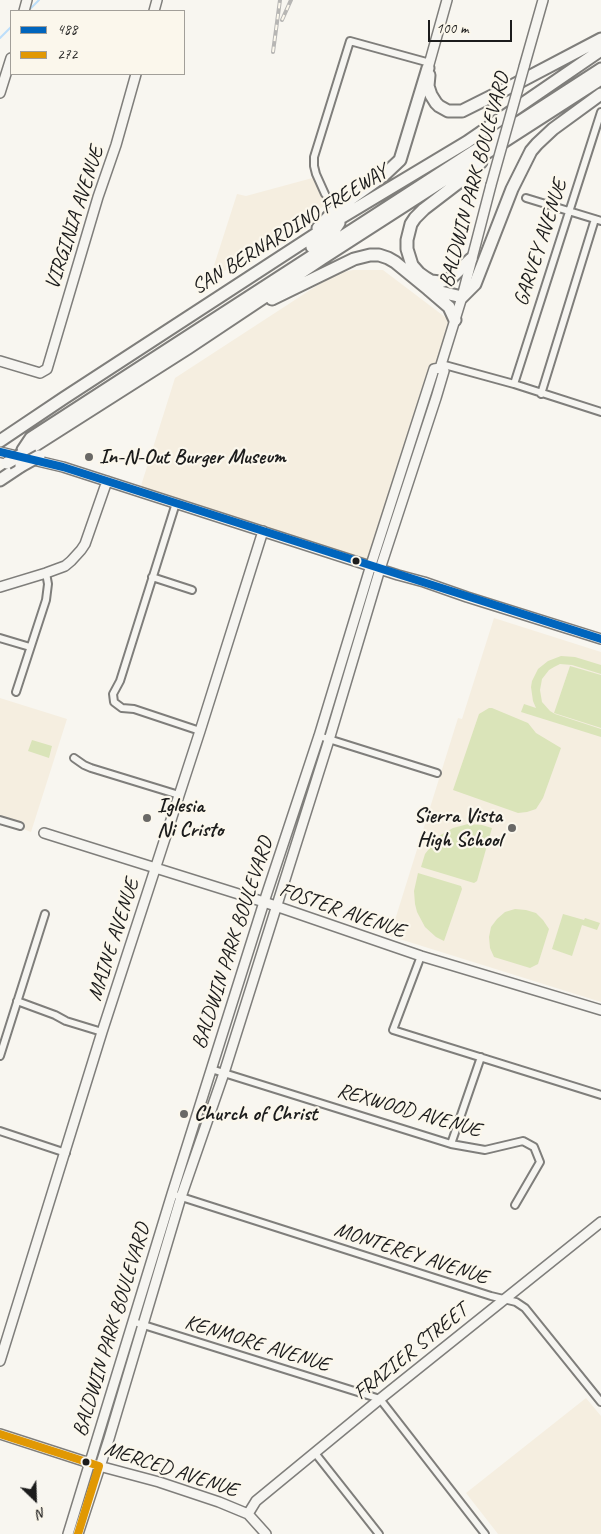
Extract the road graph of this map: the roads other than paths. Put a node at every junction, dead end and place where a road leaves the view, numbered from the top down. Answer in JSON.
{"nodes":[{"id":1,"x":447,"y":0,"type":"edge"},
{"id":2,"x":543,"y":0,"type":"edge"},
{"id":3,"x":601,"y":39,"type":"edge"},
{"id":4,"x":601,"y":50,"type":"edge"},
{"id":5,"x":601,"y":56,"type":"edge"},
{"id":6,"x":588,"y":59,"type":"junction"},
{"id":7,"x":10,"y":61,"type":"edge"},
{"id":8,"x":429,"y":65,"type":"junction"},
{"id":9,"x":601,"y":69,"type":"edge"},
{"id":10,"x":136,"y":75,"type":"edge"},
{"id":11,"x":601,"y":79,"type":"edge"},
{"id":12,"x":0,"y":93,"type":"edge"},
{"id":13,"x":601,"y":94,"type":"edge"},
{"id":14,"x":601,"y":112,"type":"edge"},
{"id":15,"x":490,"y":152,"type":"junction"},
{"id":16,"x":325,"y":194,"type":"dead end"},
{"id":17,"x":526,"y":198,"type":"dead end"},
{"id":18,"x":569,"y":212,"type":"junction"},
{"id":19,"x":342,"y":217,"type":"junction"},
{"id":20,"x":598,"y":220,"type":"edge"},
{"id":21,"x":304,"y":243,"type":"junction"},
{"id":22,"x":471,"y":259,"type":"junction"},
{"id":23,"x":428,"y":289,"type":"junction"},
{"id":24,"x":462,"y":297,"type":"junction"},
{"id":25,"x":239,"y":315,"type":"junction"},
{"id":26,"x":455,"y":320,"type":"junction"},
{"id":27,"x":189,"y":331,"type":"junction"},
{"id":28,"x":0,"y":361,"type":"edge"},
{"id":29,"x":440,"y":366,"type":"junction"},
{"id":30,"x":514,"y":384,"type":"junction"},
{"id":31,"x":541,"y":394,"type":"junction"},
{"id":32,"x":64,"y":398,"type":"junction"},
{"id":33,"x":601,"y":412,"type":"edge"},
{"id":34,"x":0,"y":432,"type":"edge"},
{"id":35,"x":49,"y":436,"type":"junction"},
{"id":36,"x":2,"y":447,"type":"edge"},
{"id":37,"x":23,"y":455,"type":"junction"},
{"id":38,"x":406,"y":457,"type":"junction"},
{"id":39,"x":4,"y":466,"type":"edge"},
{"id":40,"x":0,"y":480,"type":"edge"},
{"id":41,"x":107,"y":481,"type":"junction"},
{"id":42,"x":405,"y":493,"type":"junction"},
{"id":43,"x":176,"y":503,"type":"junction"},
{"id":44,"x":262,"y":531,"type":"junction"},
{"id":45,"x":370,"y":565,"type":"junction"},
{"id":46,"x":380,"y":569,"type":"junction"},
{"id":47,"x":46,"y":573,"type":"junction"},
{"id":48,"x":152,"y":577,"type":"junction"},
{"id":49,"x":0,"y":587,"type":"edge"},
{"id":50,"x":192,"y":590,"type":"dead end"},
{"id":51,"x":0,"y":638,"type":"edge"},
{"id":52,"x":601,"y":639,"type":"edge"},
{"id":53,"x":30,"y":647,"type":"junction"},
{"id":54,"x":16,"y":692,"type":"dead end"},
{"id":55,"x":200,"y":731,"type":"junction"},
{"id":56,"x":318,"y":736,"type":"junction"},
{"id":57,"x":329,"y":740,"type":"junction"},
{"id":58,"x":74,"y":758,"type":"dead end"},
{"id":59,"x":437,"y":773,"type":"dead end"},
{"id":60,"x":179,"y":795,"type":"junction"},
{"id":61,"x":0,"y":820,"type":"edge"},
{"id":62,"x":20,"y":826,"type":"dead end"},
{"id":63,"x":44,"y":833,"type":"dead end"},
{"id":64,"x":156,"y":868,"type":"junction"},
{"id":65,"x":264,"y":902,"type":"junction"},
{"id":66,"x":276,"y":907,"type":"junction"},
{"id":67,"x":45,"y":914,"type":"dead end"},
{"id":68,"x":421,"y":956,"type":"junction"},
{"id":69,"x":18,"y":1001,"type":"junction"},
{"id":70,"x":601,"y":1010,"type":"edge"},
{"id":71,"x":102,"y":1032,"type":"junction"},
{"id":72,"x":0,"y":1056,"type":"edge"},
{"id":73,"x":482,"y":1057,"type":"junction"},
{"id":74,"x":211,"y":1069,"type":"junction"},
{"id":75,"x":224,"y":1073,"type":"junction"},
{"id":76,"x":601,"y":1096,"type":"edge"},
{"id":77,"x":0,"y":1131,"type":"edge"},
{"id":78,"x":451,"y":1144,"type":"junction"},
{"id":79,"x":66,"y":1153,"type":"junction"},
{"id":80,"x":172,"y":1194,"type":"junction"},
{"id":81,"x":181,"y":1197,"type":"junction"},
{"id":82,"x":515,"y":1205,"type":"dead end"},
{"id":83,"x":601,"y":1222,"type":"edge"},
{"id":84,"x":504,"y":1299,"type":"junction"},
{"id":85,"x":134,"y":1322,"type":"junction"},
{"id":86,"x":143,"y":1325,"type":"junction"},
{"id":87,"x":0,"y":1360,"type":"edge"},
{"id":88,"x":380,"y":1399,"type":"junction"},
{"id":89,"x":601,"y":1402,"type":"edge"},
{"id":90,"x":0,"y":1434,"type":"edge"},
{"id":91,"x":315,"y":1453,"type":"junction"},
{"id":92,"x":90,"y":1462,"type":"junction"},
{"id":93,"x":99,"y":1466,"type":"junction"},
{"id":94,"x":248,"y":1514,"type":"junction"},
{"id":95,"x":68,"y":1534,"type":"edge"},
{"id":96,"x":78,"y":1534,"type":"edge"},
{"id":97,"x":266,"y":1534,"type":"edge"},
{"id":98,"x":379,"y":1534,"type":"edge"},
{"id":99,"x":485,"y":1534,"type":"edge"}],
"edges":[{"from":1,"to":8,"type":"main road"},
{"from":2,"to":22,"type":"main road","name":"BALDWIN PARK BOULEVARD","bridge":true},
{"from":3,"to":8,"type":"highway"},
{"from":4,"to":6,"type":"highway","name":"SAN BERNARDINO FREEWAY"},
{"from":5,"to":6,"type":"highway"},
{"from":6,"to":19,"type":"highway","name":"SAN BERNARDINO FREEWAY"},
{"from":7,"to":12,"type":"main road"},
{"from":8,"to":16,"type":"street"},
{"from":8,"to":21,"type":"highway"},
{"from":9,"to":27,"type":"highway"},
{"from":10,"to":28,"type":"main road","name":"VIRGINIA AVENUE"},
{"from":11,"to":15,"type":"highway","name":"SAN BERNARDINO FREEWAY"},
{"from":13,"to":24,"type":"highway"},
{"from":14,"to":18,"type":"street","name":"GARVEY AVENUE"},
{"from":15,"to":22,"type":"highway"},
{"from":15,"to":25,"type":"highway","name":"SAN BERNARDINO FREEWAY"},
{"from":17,"to":18,"type":"street"},
{"from":18,"to":20,"type":"street"},
{"from":18,"to":30,"type":"street","name":"GARVEY AVENUE"},
{"from":19,"to":21,"type":"highway","name":"SAN BERNARDINO FREEWAY"},
{"from":19,"to":27,"type":"highway"},
{"from":20,"to":31,"type":"street"},
{"from":21,"to":27,"type":"highway","name":"SAN BERNARDINO FREEWAY"},
{"from":22,"to":24,"type":"main road","name":"BALDWIN PARK BOULEVARD"},
{"from":23,"to":24,"type":"highway"},
{"from":23,"to":25,"type":"highway"},
{"from":23,"to":26,"type":"highway"},
{"from":24,"to":26,"type":"main road","name":"BALDWIN PARK BOULEVARD"},
{"from":25,"to":27,"type":"highway","name":"SAN BERNARDINO FREEWAY"},
{"from":26,"to":29,"type":"main road","name":"BALDWIN PARK BOULEVARD"},
{"from":27,"to":32,"type":"highway","name":"SAN BERNARDINO FREEWAY"},
{"from":27,"to":35,"type":"highway","name":"SAN BERNARDINO FREEWAY"},
{"from":27,"to":36,"type":"highway"},
{"from":27,"to":37,"type":"highway"},
{"from":29,"to":30,"type":"street"},
{"from":29,"to":38,"type":"main road","name":"BALDWIN PARK BOULEVARD"},
{"from":29,"to":42,"type":"main road","name":"BALDWIN PARK BOULEVARD"},
{"from":30,"to":31,"type":"street"},
{"from":31,"to":33,"type":"street"},
{"from":32,"to":34,"type":"highway"},
{"from":32,"to":36,"type":"highway","name":"SAN BERNARDINO FREEWAY"},
{"from":35,"to":37,"type":"highway","name":"SAN BERNARDINO FREEWAY"},
{"from":35,"to":37,"type":"highway","bridge":true},
{"from":36,"to":41,"type":"main road"},
{"from":37,"to":39,"type":"highway","name":"SAN BERNARDINO FREEWAY","bridge":true},
{"from":37,"to":40,"type":"highway"},
{"from":38,"to":42,"type":"main road"},
{"from":38,"to":45,"type":"main road","name":"BALDWIN PARK BOULEVARD"},
{"from":41,"to":43,"type":"main road"},
{"from":41,"to":47,"type":"main road"},
{"from":42,"to":46,"type":"main road","name":"BALDWIN PARK BOULEVARD"},
{"from":43,"to":44,"type":"main road"},
{"from":43,"to":48,"type":"street"},
{"from":44,"to":45,"type":"main road"},
{"from":44,"to":55,"type":"main road","name":"MAINE AVENUE"},
{"from":45,"to":46,"type":"main road"},
{"from":45,"to":56,"type":"main road","name":"BALDWIN PARK BOULEVARD"},
{"from":46,"to":52,"type":"main road"},
{"from":46,"to":57,"type":"main road","name":"BALDWIN PARK BOULEVARD"},
{"from":47,"to":49,"type":"main road"},
{"from":47,"to":53,"type":"street"},
{"from":48,"to":50,"type":"street"},
{"from":48,"to":55,"type":"street"},
{"from":51,"to":53,"type":"street"},
{"from":53,"to":54,"type":"street"},
{"from":55,"to":60,"type":"main road","name":"MAINE AVENUE"},
{"from":56,"to":57,"type":"street"},
{"from":56,"to":65,"type":"main road","name":"BALDWIN PARK BOULEVARD"},
{"from":57,"to":59,"type":"street"},
{"from":57,"to":66,"type":"main road","name":"BALDWIN PARK BOULEVARD"},
{"from":58,"to":60,"type":"street"},
{"from":60,"to":64,"type":"main road","name":"MAINE AVENUE"},
{"from":61,"to":62,"type":"street"},
{"from":63,"to":64,"type":"main road","name":"FOSTER AVENUE"},
{"from":64,"to":65,"type":"main road","name":"FOSTER AVENUE"},
{"from":64,"to":71,"type":"main road","name":"MAINE AVENUE"},
{"from":65,"to":66,"type":"main road","name":"FOSTER AVENUE"},
{"from":65,"to":74,"type":"main road","name":"BALDWIN PARK BOULEVARD"},
{"from":66,"to":68,"type":"main road","name":"FOSTER AVENUE"},
{"from":66,"to":75,"type":"main road","name":"BALDWIN PARK BOULEVARD"},
{"from":67,"to":69,"type":"street"},
{"from":68,"to":70,"type":"main road","name":"FOSTER AVENUE"},
{"from":68,"to":73,"type":"street"},
{"from":69,"to":71,"type":"street"},
{"from":69,"to":72,"type":"street"},
{"from":71,"to":79,"type":"main road","name":"MAINE AVENUE"},
{"from":73,"to":76,"type":"street"},
{"from":73,"to":78,"type":"street"},
{"from":74,"to":75,"type":"street","name":"REXWOOD AVENUE"},
{"from":74,"to":80,"type":"main road","name":"BALDWIN PARK BOULEVARD"},
{"from":75,"to":78,"type":"street","name":"REXWOOD AVENUE"},
{"from":75,"to":81,"type":"main road","name":"BALDWIN PARK BOULEVARD"},
{"from":77,"to":79,"type":"street"},
{"from":78,"to":82,"type":"street","name":"REXWOOD AVENUE"},
{"from":79,"to":87,"type":"main road","name":"MAINE AVENUE"},
{"from":80,"to":81,"type":"street","name":"MONTEREY AVENUE"},
{"from":80,"to":85,"type":"main road","name":"BALDWIN PARK BOULEVARD"},
{"from":81,"to":84,"type":"street","name":"MONTEREY AVENUE"},
{"from":81,"to":86,"type":"main road","name":"BALDWIN PARK BOULEVARD"},
{"from":83,"to":84,"type":"main road","name":"FRAZIER STREET"},
{"from":84,"to":88,"type":"main road","name":"FRAZIER STREET"},
{"from":84,"to":89,"type":"street","name":"MONTEREY AVENUE"},
{"from":85,"to":86,"type":"street","name":"KENMORE AVENUE"},
{"from":85,"to":92,"type":"main road","name":"BALDWIN PARK BOULEVARD"},
{"from":86,"to":88,"type":"street","name":"KENMORE AVENUE"},
{"from":86,"to":93,"type":"main road","name":"BALDWIN PARK BOULEVARD"},
{"from":88,"to":91,"type":"main road","name":"FRAZIER STREET"},
{"from":88,"to":99,"type":"street"},
{"from":90,"to":92,"type":"main road","name":"MERCED AVENUE"},
{"from":91,"to":94,"type":"main road","name":"FRAZIER STREET"},
{"from":91,"to":98,"type":"street"},
{"from":92,"to":93,"type":"main road","name":"MERCED AVENUE"},
{"from":92,"to":95,"type":"main road","name":"BALDWIN PARK BOULEVARD"},
{"from":93,"to":94,"type":"main road","name":"MERCED AVENUE"},
{"from":93,"to":96,"type":"main road","name":"BALDWIN PARK BOULEVARD"},
{"from":94,"to":97,"type":"main road","name":"MERCED AVENUE"}]}
